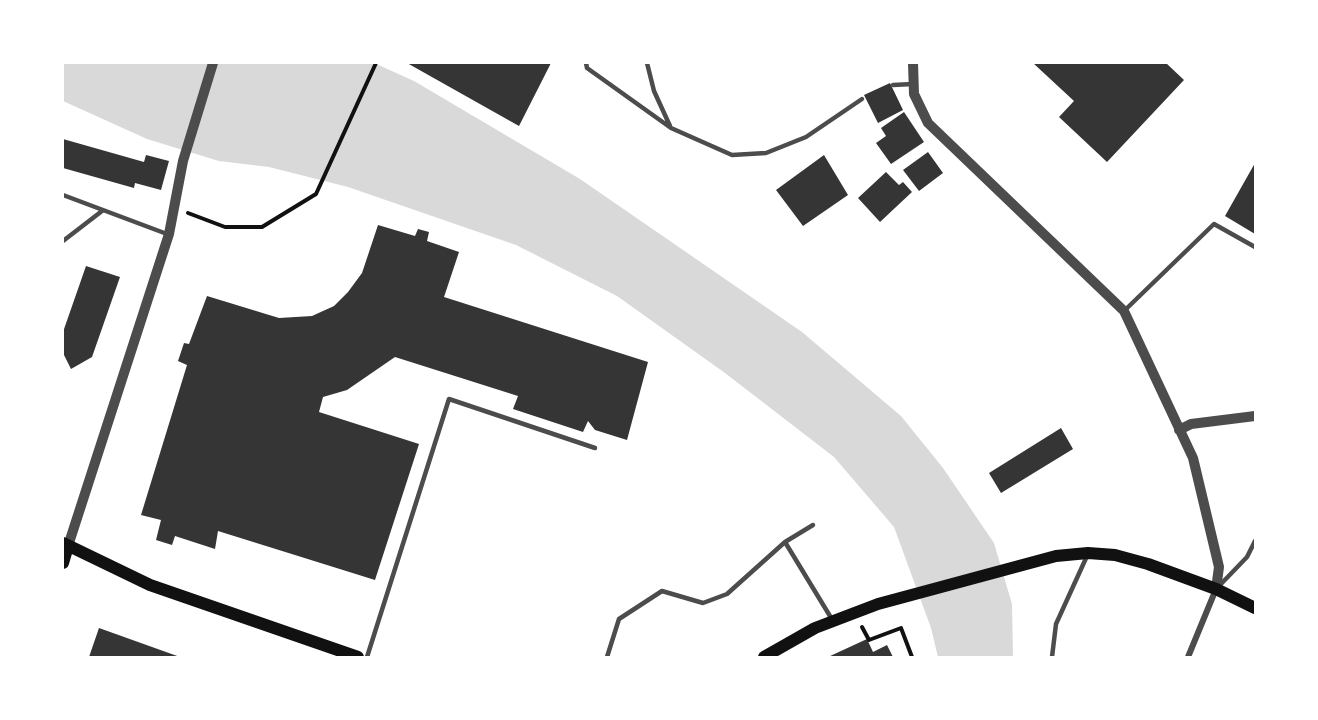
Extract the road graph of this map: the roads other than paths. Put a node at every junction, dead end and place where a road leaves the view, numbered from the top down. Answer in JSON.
{"nodes":[{"id":1,"x":213,"y":63,"type":"edge"},
{"id":2,"x":586,"y":63,"type":"edge"},
{"id":3,"x":647,"y":63,"type":"edge"},
{"id":4,"x":913,"y":63,"type":"edge"},
{"id":5,"x":913,"y":84,"type":"junction"},
{"id":6,"x":893,"y":85,"type":"dead end"},
{"id":7,"x":862,"y":99,"type":"dead end"},
{"id":8,"x":671,"y":128,"type":"junction"},
{"id":9,"x":63,"y":195,"type":"edge"},
{"id":10,"x":102,"y":211,"type":"junction"},
{"id":11,"x":168,"y":234,"type":"junction"},
{"id":12,"x":63,"y":241,"type":"edge"},
{"id":13,"x":1255,"y":247,"type":"edge"},
{"id":14,"x":1124,"y":311,"type":"junction"},
{"id":15,"x":1255,"y":417,"type":"edge"},
{"id":16,"x":1179,"y":430,"type":"junction"},
{"id":17,"x":595,"y":448,"type":"dead end"},
{"id":18,"x":813,"y":525,"type":"dead end"},
{"id":19,"x":1255,"y":541,"type":"edge"},
{"id":20,"x":785,"y":542,"type":"junction"},
{"id":21,"x":66,"y":545,"type":"edge"},
{"id":22,"x":1088,"y":553,"type":"junction"},
{"id":23,"x":63,"y":563,"type":"edge"},
{"id":24,"x":1216,"y":589,"type":"junction"},
{"id":25,"x":1255,"y":608,"type":"edge"},
{"id":26,"x":833,"y":621,"type":"junction"},
{"id":27,"x":358,"y":657,"type":"edge"},
{"id":28,"x":367,"y":657,"type":"edge"},
{"id":29,"x":608,"y":657,"type":"edge"},
{"id":30,"x":764,"y":657,"type":"edge"},
{"id":31,"x":1052,"y":657,"type":"edge"},
{"id":32,"x":1188,"y":657,"type":"edge"}],
"edges":[{"from":1,"to":11,"type":"street"},
{"from":2,"to":8,"type":"lane"},
{"from":3,"to":8,"type":"lane"},
{"from":4,"to":5,"type":"street"},
{"from":5,"to":6,"type":"lane"},
{"from":5,"to":14,"type":"street"},
{"from":7,"to":8,"type":"lane"},
{"from":9,"to":10,"type":"lane"},
{"from":10,"to":11,"type":"lane"},
{"from":10,"to":12,"type":"lane"},
{"from":11,"to":21,"type":"street"},
{"from":13,"to":14,"type":"lane"},
{"from":14,"to":16,"type":"street"},
{"from":15,"to":16,"type":"street"},
{"from":16,"to":24,"type":"street"},
{"from":17,"to":28,"type":"lane"},
{"from":18,"to":20,"type":"lane"},
{"from":19,"to":24,"type":"lane"},
{"from":20,"to":26,"type":"lane"},
{"from":20,"to":29,"type":"lane"},
{"from":21,"to":23,"type":"main road"},
{"from":21,"to":27,"type":"main road"},
{"from":22,"to":24,"type":"main road"},
{"from":22,"to":26,"type":"main road"},
{"from":22,"to":31,"type":"lane"},
{"from":24,"to":25,"type":"main road"},
{"from":24,"to":32,"type":"street"},
{"from":26,"to":30,"type":"main road"}]}
